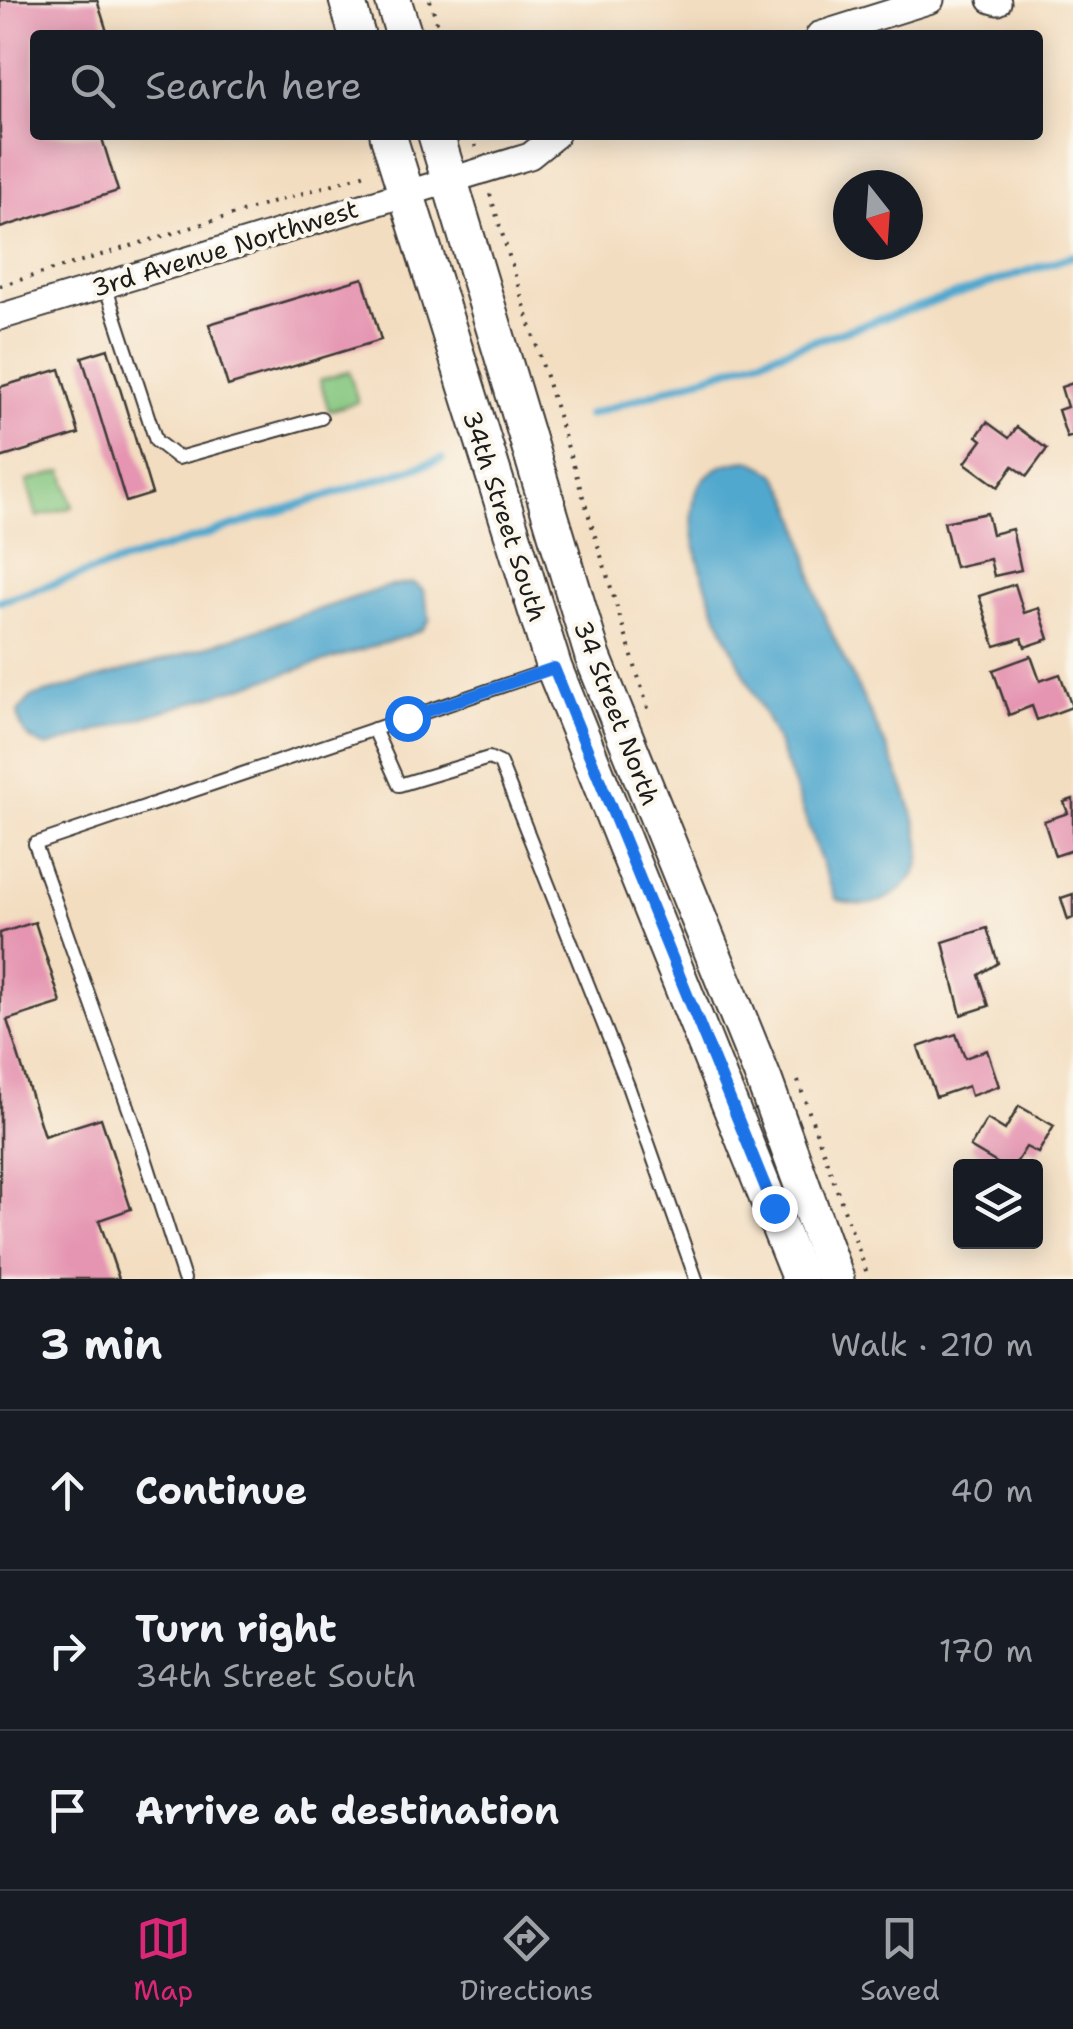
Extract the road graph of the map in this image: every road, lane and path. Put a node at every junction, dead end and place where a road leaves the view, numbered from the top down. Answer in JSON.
{"nodes":[{"id":1,"x":430,"y":0,"type":"edge"},
{"id":2,"x":931,"y":0,"type":"edge"},
{"id":3,"x":439,"y":30,"type":"edge"},
{"id":4,"x":835,"y":30,"type":"edge"},
{"id":5,"x":550,"y":140,"type":"edge"},
{"id":6,"x":459,"y":152,"type":"edge"},
{"id":7,"x":397,"y":164,"type":"edge"},
{"id":8,"x":104,"y":285,"type":"junction"},
{"id":9,"x":0,"y":286,"type":"edge"},
{"id":10,"x":0,"y":317,"type":"edge"},
{"id":11,"x":321,"y":418,"type":"dead end"},
{"id":12,"x":554,"y":668,"type":"junction"},
{"id":13,"x":653,"y":722,"type":"dead end"},
{"id":14,"x":374,"y":729,"type":"junction"},
{"id":15,"x":794,"y":1072,"type":"dead end"},
{"id":16,"x":184,"y":1279,"type":"edge"},
{"id":17,"x":696,"y":1279,"type":"edge"},
{"id":18,"x":800,"y":1279,"type":"edge"},
{"id":19,"x":836,"y":1279,"type":"edge"},
{"id":20,"x":869,"y":1279,"type":"edge"}],
"edges":[{"from":1,"to":3,"type":"path"},
{"from":2,"to":4,"type":"street"},
{"from":5,"to":6,"type":"street","name":"3rd Avenue Northwest"},
{"from":6,"to":7,"type":"street","name":"3rd Avenue Northwest"},
{"from":6,"to":13,"type":"path"},
{"from":6,"to":19,"type":"main road","name":"34 Street North"},
{"from":7,"to":8,"type":"street","name":"3rd Avenue Northwest"},
{"from":7,"to":9,"type":"path"},
{"from":7,"to":12,"type":"main road","name":"34th Street South"},
{"from":8,"to":10,"type":"street","name":"3rd Avenue Northwest"},
{"from":8,"to":11,"type":"lane"},
{"from":12,"to":14,"type":"lane"},
{"from":12,"to":18,"type":"main road","name":"34th Street South"},
{"from":14,"to":16,"type":"lane"},
{"from":14,"to":17,"type":"lane"},
{"from":15,"to":20,"type":"path"}]}
